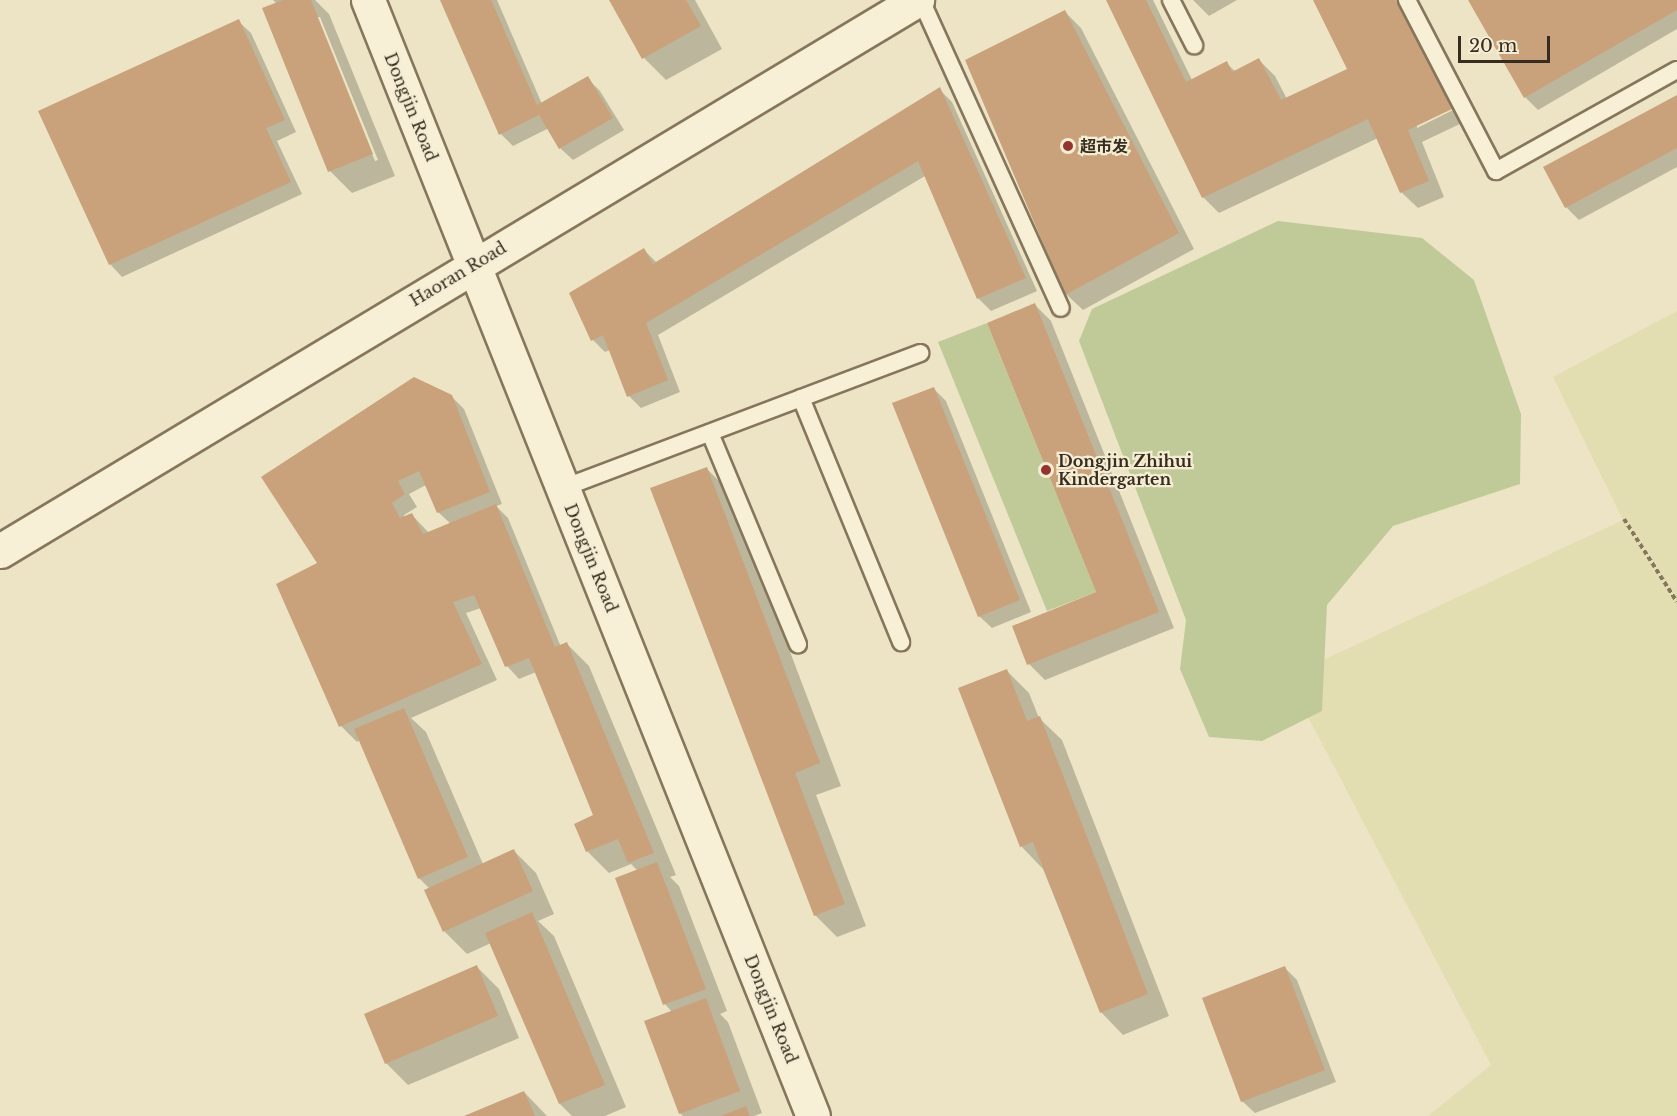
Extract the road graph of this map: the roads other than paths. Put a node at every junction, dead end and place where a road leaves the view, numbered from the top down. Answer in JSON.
{"nodes":[{"id":1,"x":368,"y":0,"type":"edge"},
{"id":2,"x":919,"y":0,"type":"edge"},
{"id":3,"x":1171,"y":0,"type":"edge"},
{"id":4,"x":1407,"y":0,"type":"edge"},
{"id":5,"x":1194,"y":45,"type":"dead end"},
{"id":6,"x":1677,"y":70,"type":"edge"},
{"id":7,"x":474,"y":264,"type":"junction"},
{"id":8,"x":1061,"y":308,"type":"dead end"},
{"id":9,"x":920,"y":353,"type":"dead end"},
{"id":10,"x":801,"y":398,"type":"junction"},
{"id":11,"x":710,"y":433,"type":"junction"},
{"id":12,"x":563,"y":488,"type":"junction"},
{"id":13,"x":0,"y":551,"type":"edge"},
{"id":14,"x":901,"y":642,"type":"dead end"},
{"id":15,"x":798,"y":644,"type":"dead end"},
{"id":16,"x":813,"y":1116,"type":"edge"}],
"edges":[{"from":1,"to":7,"type":"street","name":"Dongjin Road"},
{"from":2,"to":7,"type":"street","name":"Haoran Road"},
{"from":2,"to":8,"type":"lane"},
{"from":3,"to":5,"type":"lane"},
{"from":4,"to":6,"type":"lane"},
{"from":7,"to":12,"type":"street","name":"Dongjin Road"},
{"from":7,"to":13,"type":"street","name":"Haoran Road"},
{"from":9,"to":10,"type":"lane"},
{"from":10,"to":11,"type":"lane"},
{"from":10,"to":14,"type":"lane"},
{"from":11,"to":12,"type":"lane"},
{"from":11,"to":15,"type":"lane"},
{"from":12,"to":16,"type":"street","name":"Dongjin Road"}]}
